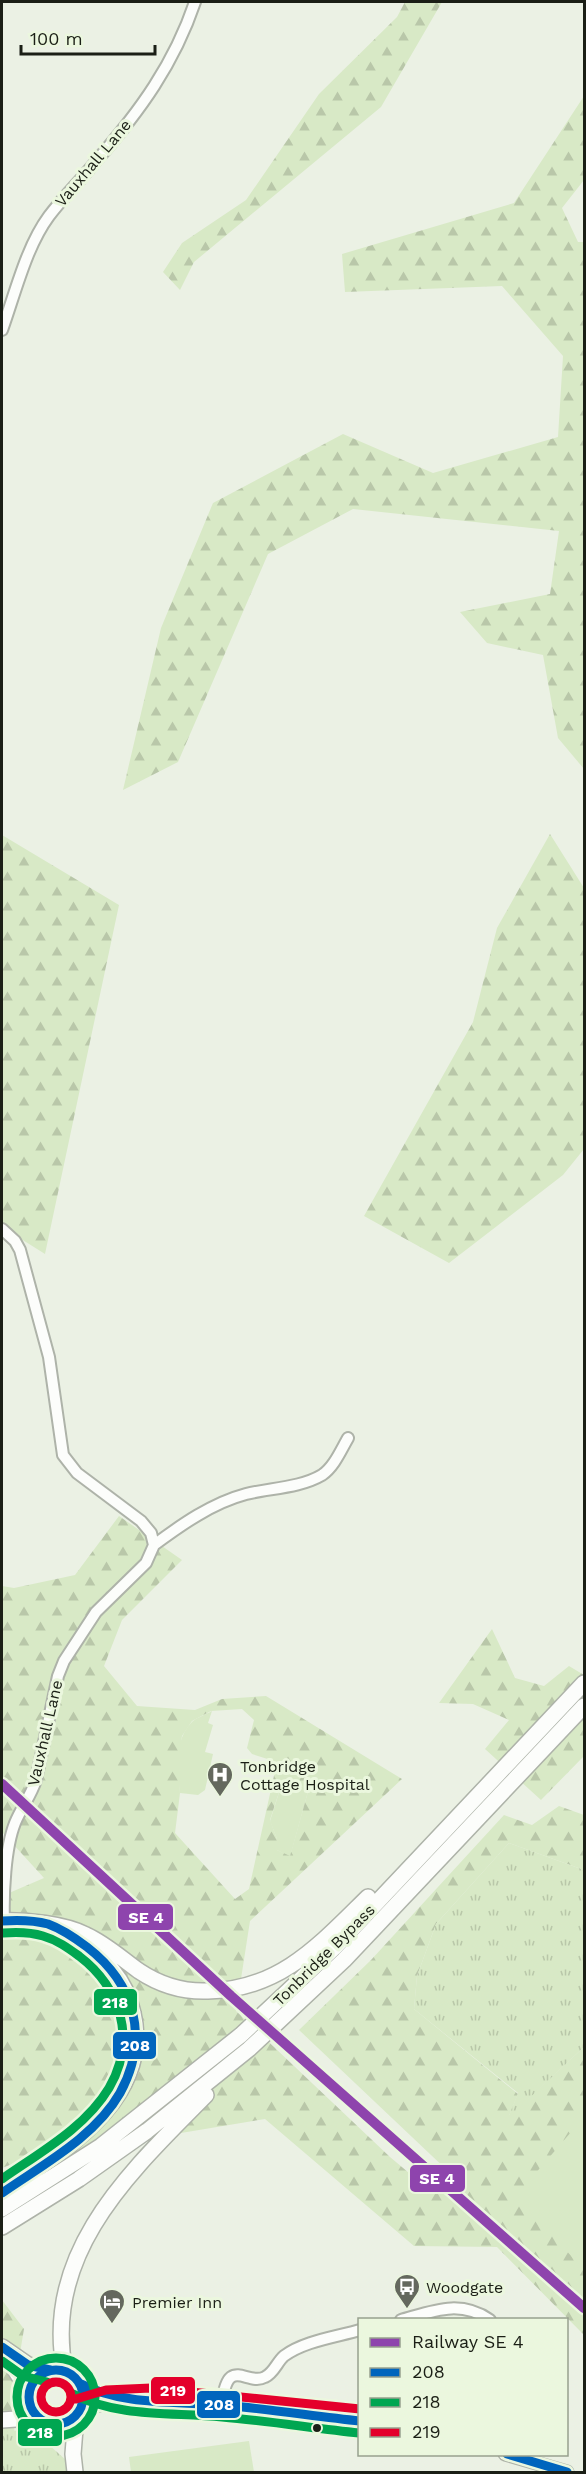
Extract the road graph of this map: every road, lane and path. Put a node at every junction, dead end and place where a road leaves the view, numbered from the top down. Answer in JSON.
{"nodes":[{"id":1,"x":195,"y":2,"type":"edge"},
{"id":2,"x":2,"y":330,"type":"edge"},
{"id":3,"x":2,"y":1229,"type":"edge"},
{"id":4,"x":348,"y":1438,"type":"dead end"},
{"id":5,"x":154,"y":1545,"type":"junction"},
{"id":6,"x":585,"y":1683,"type":"edge"},
{"id":7,"x":585,"y":1706,"type":"edge"},
{"id":8,"x":483,"y":1791,"type":"junction"},
{"id":9,"x":3,"y":1921,"type":"edge"},
{"id":10,"x":57,"y":1927,"type":"junction"},
{"id":11,"x":251,"y":2048,"type":"junction"},
{"id":12,"x":2,"y":2193,"type":"edge"},
{"id":13,"x":2,"y":2209,"type":"edge"},
{"id":14,"x":2,"y":2227,"type":"edge"},
{"id":15,"x":405,"y":2318,"type":"edge"},
{"id":16,"x":488,"y":2318,"type":"edge"},
{"id":17,"x":358,"y":2331,"type":"edge"},
{"id":18,"x":2,"y":2349,"type":"edge"},
{"id":19,"x":58,"y":2371,"type":"junction"},
{"id":20,"x":79,"y":2383,"type":"junction"},
{"id":21,"x":29,"y":2396,"type":"junction"},
{"id":22,"x":123,"y":2399,"type":"junction"},
{"id":23,"x":222,"y":2405,"type":"junction"},
{"id":24,"x":78,"y":2413,"type":"junction"},
{"id":25,"x":2,"y":2420,"type":"edge"},
{"id":26,"x":44,"y":2421,"type":"junction"},
{"id":27,"x":358,"y":2421,"type":"edge"},
{"id":28,"x":73,"y":2454,"type":"junction"},
{"id":29,"x":512,"y":2456,"type":"edge"},
{"id":30,"x":75,"y":2472,"type":"edge"},
{"id":31,"x":567,"y":2472,"type":"edge"}],
"edges":[{"from":1,"to":2,"type":"street","name":"Vauxhall Lane"},
{"from":3,"to":5,"type":"street"},
{"from":4,"to":5,"type":"street"},
{"from":5,"to":9,"type":"street","name":"Vauxhall Lane"},
{"from":6,"to":8,"type":"highway","name":"Tonbridge Bypass"},
{"from":7,"to":11,"type":"highway","name":"Tonbridge Bypass"},
{"from":8,"to":10,"type":"highway"},
{"from":8,"to":13,"type":"highway","name":"Tonbridge Bypass"},
{"from":9,"to":10,"type":"highway"},
{"from":10,"to":12,"type":"highway"},
{"from":11,"to":14,"type":"highway","name":"Tonbridge Bypass"},
{"from":11,"to":19,"type":"highway"},
{"from":15,"to":16,"type":"street"},
{"from":17,"to":23,"type":"street"},
{"from":18,"to":19,"type":"highway"},
{"from":18,"to":21,"type":"highway"},
{"from":19,"to":20,"type":"highway"},
{"from":19,"to":21,"type":"highway"},
{"from":20,"to":22,"type":"main road"},
{"from":20,"to":24,"type":"highway"},
{"from":21,"to":25,"type":"highway"},
{"from":21,"to":26,"type":"highway"},
{"from":22,"to":23,"type":"main road"},
{"from":22,"to":24,"type":"main road"},
{"from":23,"to":27,"type":"main road"},
{"from":24,"to":26,"type":"highway"},
{"from":24,"to":28,"type":"highway"},
{"from":25,"to":26,"type":"highway"},
{"from":26,"to":28,"type":"highway"},
{"from":28,"to":30,"type":"highway"},
{"from":29,"to":31,"type":"main road"}]}
